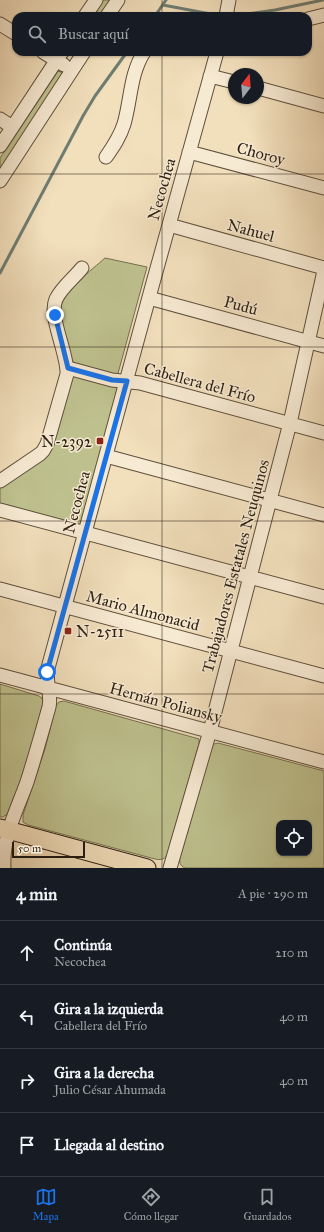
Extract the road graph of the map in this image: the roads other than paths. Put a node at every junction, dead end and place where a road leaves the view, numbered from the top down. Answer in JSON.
{"nodes":[{"id":1,"x":96,"y":0,"type":"edge"},
{"id":2,"x":118,"y":0,"type":"edge"},
{"id":3,"x":229,"y":0,"type":"edge"},
{"id":4,"x":88,"y":12,"type":"edge"},
{"id":5,"x":110,"y":12,"type":"edge"},
{"id":6,"x":227,"y":12,"type":"edge"},
{"id":7,"x":324,"y":15,"type":"edge"},
{"id":8,"x":312,"y":18,"type":"edge"},
{"id":9,"x":0,"y":24,"type":"edge"},
{"id":10,"x":12,"y":32,"type":"edge"},
{"id":11,"x":59,"y":56,"type":"edge"},
{"id":12,"x":81,"y":56,"type":"edge"},
{"id":13,"x":142,"y":56,"type":"edge"},
{"id":14,"x":216,"y":56,"type":"edge"},
{"id":15,"x":72,"y":71,"type":"junction"},
{"id":16,"x":210,"y":76,"type":"junction"},
{"id":17,"x":228,"y":80,"type":"edge"},
{"id":18,"x":264,"y":90,"type":"edge"},
{"id":19,"x":324,"y":106,"type":"edge"},
{"id":20,"x":0,"y":119,"type":"edge"},
{"id":21,"x":12,"y":127,"type":"junction"},
{"id":22,"x":0,"y":146,"type":"edge"},
{"id":23,"x":190,"y":152,"type":"junction"},
{"id":24,"x":106,"y":157,"type":"dead end"},
{"id":25,"x":0,"y":181,"type":"edge"},
{"id":26,"x":324,"y":188,"type":"edge"},
{"id":27,"x":169,"y":225,"type":"junction"},
{"id":28,"x":82,"y":268,"type":"dead end"},
{"id":29,"x":324,"y":268,"type":"edge"},
{"id":30,"x":324,"y":271,"type":"edge"},
{"id":31,"x":149,"y":298,"type":"junction"},
{"id":32,"x":308,"y":341,"type":"junction"},
{"id":33,"x":324,"y":346,"type":"edge"},
{"id":34,"x":68,"y":368,"type":"junction"},
{"id":35,"x":127,"y":381,"type":"junction"},
{"id":36,"x":290,"y":423,"type":"junction"},
{"id":37,"x":324,"y":432,"type":"edge"},
{"id":38,"x":106,"y":456,"type":"junction"},
{"id":39,"x":0,"y":481,"type":"edge"},
{"id":40,"x":270,"y":500,"type":"junction"},
{"id":41,"x":0,"y":510,"type":"edge"},
{"id":42,"x":324,"y":515,"type":"edge"},
{"id":43,"x":85,"y":533,"type":"junction"},
{"id":44,"x":250,"y":577,"type":"junction"},
{"id":45,"x":0,"y":589,"type":"edge"},
{"id":46,"x":324,"y":597,"type":"edge"},
{"id":47,"x":65,"y":606,"type":"junction"},
{"id":48,"x":230,"y":651,"type":"junction"},
{"id":49,"x":0,"y":675,"type":"edge"},
{"id":50,"x":324,"y":676,"type":"edge"},
{"id":51,"x":49,"y":688,"type":"junction"},
{"id":52,"x":210,"y":731,"type":"junction"},
{"id":53,"x":324,"y":762,"type":"edge"},
{"id":54,"x":4,"y":829,"type":"edge"},
{"id":55,"x":4,"y":868,"type":"edge"},
{"id":56,"x":147,"y":868,"type":"edge"},
{"id":57,"x":170,"y":868,"type":"edge"}],
"edges":[{"from":1,"to":4,"type":"street"},
{"from":2,"to":5,"type":"street"},
{"from":3,"to":6,"type":"street"},
{"from":7,"to":8,"type":"street"},
{"from":9,"to":10,"type":"street"},
{"from":11,"to":15,"type":"street"},
{"from":11,"to":21,"type":"street"},
{"from":12,"to":15,"type":"street"},
{"from":13,"to":24,"type":"street"},
{"from":14,"to":16,"type":"street","name":"Necochea"},
{"from":15,"to":25,"type":"street"},
{"from":16,"to":17,"type":"street"},
{"from":16,"to":23,"type":"street","name":"Necochea"},
{"from":18,"to":19,"type":"street"},
{"from":20,"to":21,"type":"street"},
{"from":21,"to":22,"type":"street"},
{"from":23,"to":26,"type":"street","name":"Choroy"},
{"from":23,"to":27,"type":"street","name":"Necochea"},
{"from":27,"to":29,"type":"street","name":"Nahuel"},
{"from":27,"to":31,"type":"street","name":"Necochea"},
{"from":28,"to":34,"type":"street"},
{"from":30,"to":32,"type":"street","name":"Trabajadores Estatales Neuquinos"},
{"from":31,"to":32,"type":"street","name":"Pudú"},
{"from":31,"to":35,"type":"street","name":"Necochea"},
{"from":32,"to":33,"type":"street","name":"Pudú"},
{"from":32,"to":36,"type":"street","name":"Trabajadores Estatales Neuquinos"},
{"from":34,"to":35,"type":"street","name":"Cabellera del Frío"},
{"from":34,"to":39,"type":"street"},
{"from":35,"to":36,"type":"street","name":"Cabellera del Frío"},
{"from":35,"to":38,"type":"street","name":"Necochea"},
{"from":36,"to":37,"type":"street","name":"Cabellera del Frío"},
{"from":36,"to":40,"type":"street","name":"Trabajadores Estatales Neuquinos"},
{"from":38,"to":40,"type":"street"},
{"from":38,"to":43,"type":"street","name":"Necochea"},
{"from":40,"to":42,"type":"street"},
{"from":40,"to":44,"type":"street","name":"Trabajadores Estatales Neuquinos"},
{"from":41,"to":43,"type":"street"},
{"from":43,"to":44,"type":"street"},
{"from":43,"to":47,"type":"street","name":"Necochea"},
{"from":44,"to":46,"type":"street"},
{"from":44,"to":48,"type":"street","name":"Trabajadores Estatales Neuquinos"},
{"from":45,"to":47,"type":"street","name":"Mario Almonacid"},
{"from":47,"to":48,"type":"street","name":"Mario Almonacid"},
{"from":47,"to":51,"type":"street","name":"Necochea"},
{"from":48,"to":50,"type":"street","name":"Mario Almonacid"},
{"from":48,"to":52,"type":"street","name":"Trabajadores Estatales Neuquinos"},
{"from":49,"to":51,"type":"street","name":"Hernán Poliansky"},
{"from":51,"to":52,"type":"street","name":"Hernán Poliansky"},
{"from":51,"to":54,"type":"street","name":"Necochea"},
{"from":52,"to":53,"type":"street","name":"Hernán Poliansky"},
{"from":52,"to":57,"type":"street","name":"Trabajadores Estatales Neuquinos"},
{"from":54,"to":55,"type":"street","name":"Necochea"},
{"from":54,"to":56,"type":"main road"}]}
